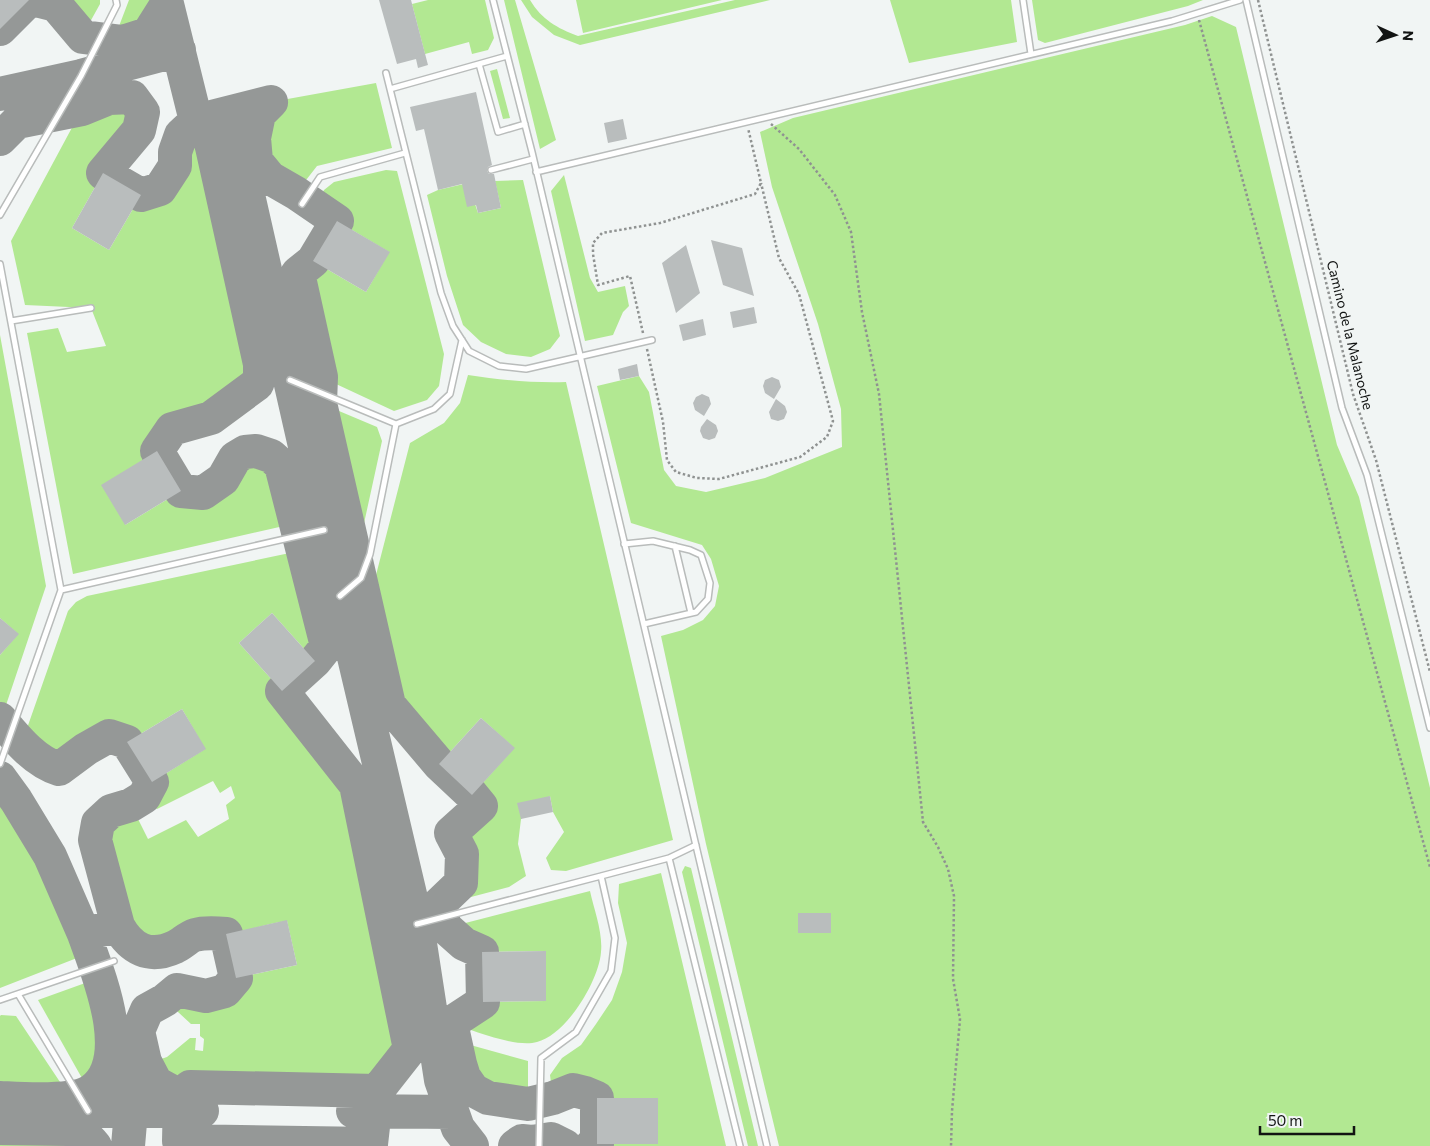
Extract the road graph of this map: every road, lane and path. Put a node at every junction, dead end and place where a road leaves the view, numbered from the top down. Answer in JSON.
{"nodes":[{"id":1,"x":116,"y":0,"type":"edge"},
{"id":2,"x":493,"y":0,"type":"edge"},
{"id":3,"x":1023,"y":0,"type":"edge"},
{"id":4,"x":1240,"y":0,"type":"edge"},
{"id":5,"x":1246,"y":0,"type":"edge"},
{"id":6,"x":1258,"y":0,"type":"edge"},
{"id":7,"x":1197,"y":13,"type":"junction"},
{"id":8,"x":1031,"y":54,"type":"junction"},
{"id":9,"x":507,"y":56,"type":"junction"},
{"id":10,"x":479,"y":64,"type":"junction"},
{"id":11,"x":386,"y":72,"type":"dead end"},
{"id":12,"x":390,"y":90,"type":"junction"},
{"id":13,"x":764,"y":118,"type":"junction"},
{"id":14,"x":747,"y":122,"type":"junction"},
{"id":15,"x":525,"y":124,"type":"junction"},
{"id":16,"x":406,"y":153,"type":"junction"},
{"id":17,"x":533,"y":159,"type":"junction"},
{"id":18,"x":491,"y":170,"type":"dead end"},
{"id":19,"x":536,"y":172,"type":"junction"},
{"id":20,"x":761,"y":183,"type":"junction"},
{"id":21,"x":302,"y":204,"type":"dead end"},
{"id":22,"x":0,"y":215,"type":"edge"},
{"id":23,"x":0,"y":264,"type":"edge"},
{"id":24,"x":91,"y":308,"type":"dead end"},
{"id":25,"x":11,"y":321,"type":"junction"},
{"id":26,"x":462,"y":340,"type":"junction"},
{"id":27,"x":652,"y":340,"type":"dead end"},
{"id":28,"x":645,"y":341,"type":"junction"},
{"id":29,"x":580,"y":358,"type":"junction"},
{"id":30,"x":290,"y":380,"type":"dead end"},
{"id":31,"x":396,"y":424,"type":"junction"},
{"id":32,"x":324,"y":530,"type":"dead end"},
{"id":33,"x":624,"y":544,"type":"junction"},
{"id":34,"x":675,"y":546,"type":"junction"},
{"id":35,"x":61,"y":590,"type":"junction"},
{"id":36,"x":340,"y":596,"type":"dead end"},
{"id":37,"x":691,"y":613,"type":"junction"},
{"id":38,"x":644,"y":624,"type":"junction"},
{"id":39,"x":1430,"y":672,"type":"edge"},
{"id":40,"x":1430,"y":728,"type":"edge"},
{"id":41,"x":0,"y":764,"type":"edge"},
{"id":42,"x":696,"y":845,"type":"junction"},
{"id":43,"x":669,"y":858,"type":"junction"},
{"id":44,"x":1430,"y":867,"type":"edge"},
{"id":45,"x":601,"y":876,"type":"junction"},
{"id":46,"x":417,"y":924,"type":"dead end"},
{"id":47,"x":114,"y":960,"type":"dead end"},
{"id":48,"x":18,"y":994,"type":"junction"},
{"id":49,"x":0,"y":1000,"type":"edge"},
{"id":50,"x":88,"y":1111,"type":"dead end"},
{"id":51,"x":539,"y":1146,"type":"edge"},
{"id":52,"x":740,"y":1146,"type":"edge"},
{"id":53,"x":767,"y":1146,"type":"edge"},
{"id":54,"x":951,"y":1146,"type":"edge"}],
"edges":[{"from":1,"to":22,"type":"lane"},
{"from":2,"to":9,"type":"lane"},
{"from":3,"to":8,"type":"lane"},
{"from":4,"to":7,"type":"lane"},
{"from":5,"to":40,"type":"lane"},
{"from":6,"to":39,"type":"path","name":"Camino de la Malanoche"},
{"from":7,"to":8,"type":"lane"},
{"from":7,"to":44,"type":"path"},
{"from":8,"to":13,"type":"lane"},
{"from":9,"to":10,"type":"lane"},
{"from":9,"to":15,"type":"lane"},
{"from":10,"to":12,"type":"lane"},
{"from":10,"to":15,"type":"lane"},
{"from":11,"to":12,"type":"lane"},
{"from":12,"to":16,"type":"lane"},
{"from":13,"to":14,"type":"lane"},
{"from":13,"to":54,"type":"path"},
{"from":14,"to":19,"type":"lane"},
{"from":14,"to":20,"type":"path"},
{"from":15,"to":17,"type":"lane"},
{"from":16,"to":21,"type":"lane"},
{"from":16,"to":26,"type":"lane"},
{"from":17,"to":18,"type":"lane"},
{"from":17,"to":19,"type":"lane"},
{"from":19,"to":29,"type":"lane"},
{"from":20,"to":28,"type":"path"},
{"from":20,"to":28,"type":"path"},
{"from":23,"to":25,"type":"lane"},
{"from":24,"to":25,"type":"lane"},
{"from":25,"to":35,"type":"lane"},
{"from":26,"to":29,"type":"lane"},
{"from":26,"to":31,"type":"lane"},
{"from":27,"to":28,"type":"lane"},
{"from":28,"to":29,"type":"lane"},
{"from":29,"to":33,"type":"lane"},
{"from":30,"to":31,"type":"lane"},
{"from":31,"to":36,"type":"lane"},
{"from":32,"to":35,"type":"lane"},
{"from":33,"to":34,"type":"lane"},
{"from":33,"to":38,"type":"lane"},
{"from":34,"to":37,"type":"lane"},
{"from":34,"to":37,"type":"lane"},
{"from":35,"to":41,"type":"lane"},
{"from":37,"to":38,"type":"lane"},
{"from":38,"to":42,"type":"lane"},
{"from":42,"to":43,"type":"lane"},
{"from":42,"to":53,"type":"lane"},
{"from":43,"to":45,"type":"lane"},
{"from":43,"to":52,"type":"lane"},
{"from":45,"to":46,"type":"lane"},
{"from":45,"to":51,"type":"lane"},
{"from":47,"to":48,"type":"lane"},
{"from":48,"to":49,"type":"lane"},
{"from":48,"to":50,"type":"lane"}]}
